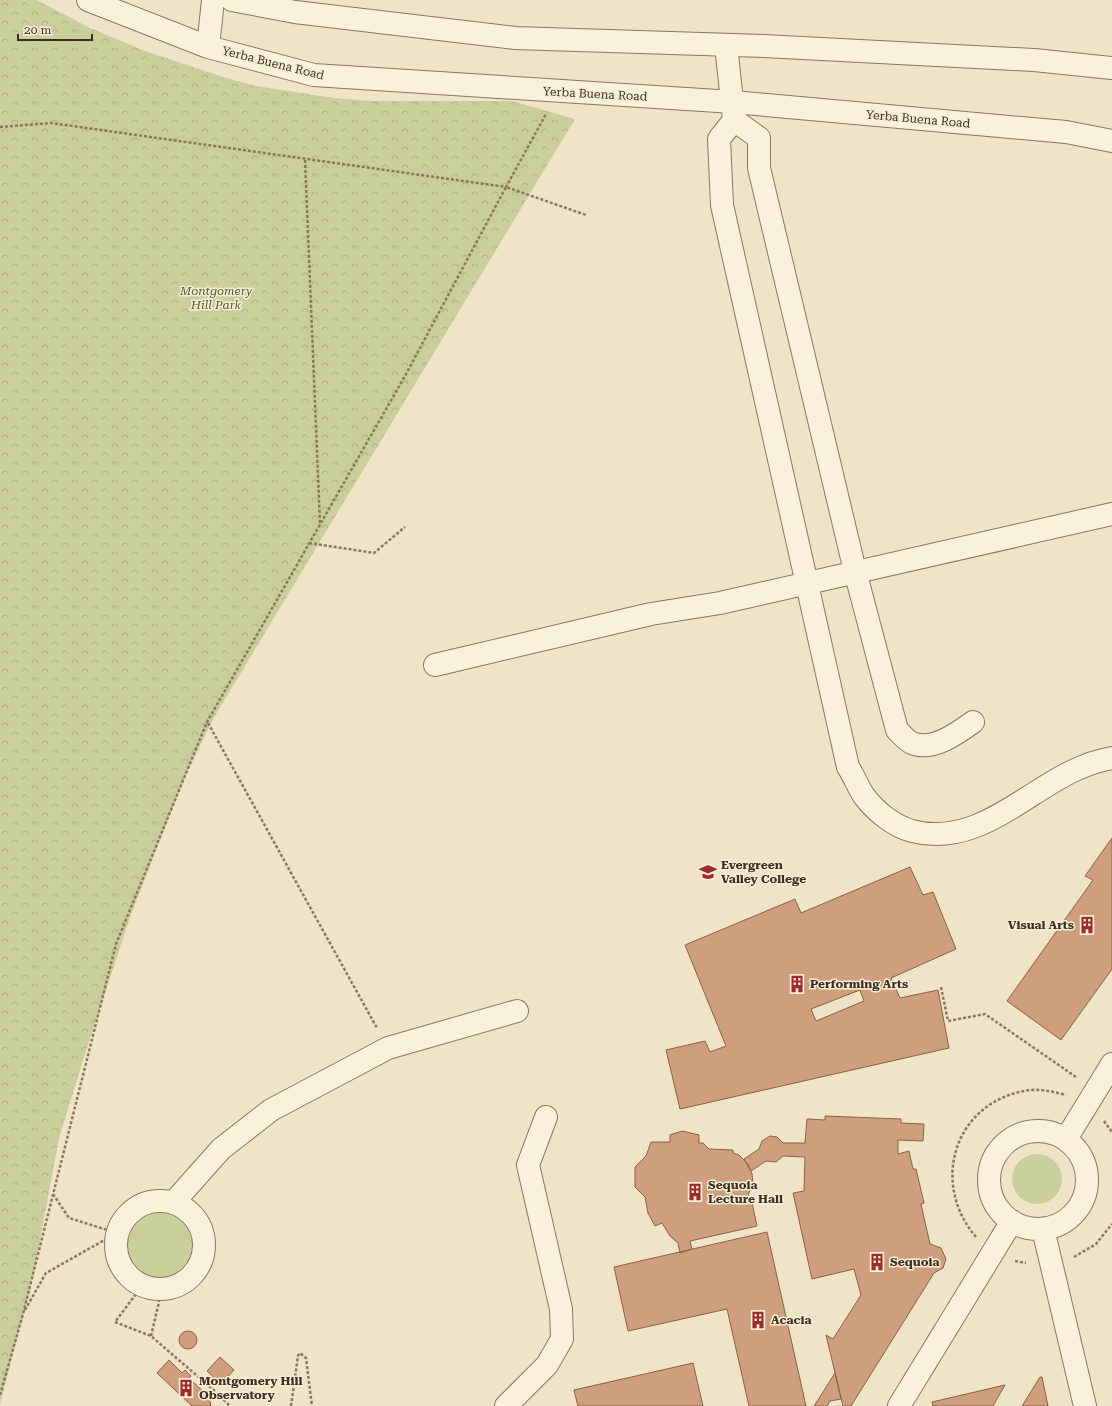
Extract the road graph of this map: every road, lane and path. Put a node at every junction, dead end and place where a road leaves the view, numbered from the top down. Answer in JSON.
{"nodes":[{"id":1,"x":88,"y":0,"type":"edge"},
{"id":2,"x":213,"y":0,"type":"edge"},
{"id":3,"x":232,"y":0,"type":"edge"},
{"id":4,"x":726,"y":45,"type":"junction"},
{"id":5,"x":208,"y":47,"type":"junction"},
{"id":6,"x":1112,"y":68,"type":"edge"},
{"id":7,"x":548,"y":110,"type":"dead end"},
{"id":8,"x":733,"y":111,"type":"junction"},
{"id":9,"x":0,"y":127,"type":"edge"},
{"id":10,"x":1112,"y":141,"type":"edge"},
{"id":11,"x":305,"y":160,"type":"junction"},
{"id":12,"x":506,"y":187,"type":"junction"},
{"id":13,"x":586,"y":215,"type":"dead end"},
{"id":14,"x":1112,"y":514,"type":"edge"},
{"id":15,"x":320,"y":524,"type":"junction"},
{"id":16,"x":405,"y":527,"type":"dead end"},
{"id":17,"x":309,"y":543,"type":"junction"},
{"id":18,"x":855,"y":571,"type":"junction"},
{"id":19,"x":808,"y":582,"type":"junction"},
{"id":20,"x":435,"y":665,"type":"dead end"},
{"id":21,"x":207,"y":722,"type":"junction"},
{"id":22,"x":973,"y":722,"type":"dead end"},
{"id":23,"x":1112,"y":758,"type":"edge"},
{"id":24,"x":941,"y":987,"type":"dead end"},
{"id":25,"x":517,"y":1011,"type":"dead end"},
{"id":26,"x":388,"y":1048,"type":"junction"},
{"id":27,"x":1112,"y":1064,"type":"edge"},
{"id":28,"x":1074,"y":1084,"type":"dead end"},
{"id":29,"x":1070,"y":1089,"type":"dead end"},
{"id":30,"x":546,"y":1117,"type":"dead end"},
{"id":31,"x":1066,"y":1139,"type":"junction"},
{"id":32,"x":53,"y":1194,"type":"junction"},
{"id":33,"x":173,"y":1203,"type":"junction"},
{"id":34,"x":1012,"y":1221,"type":"junction"},
{"id":35,"x":1112,"y":1224,"type":"edge"},
{"id":36,"x":1043,"y":1229,"type":"junction"},
{"id":37,"x":117,"y":1233,"type":"junction"},
{"id":38,"x":993,"y":1252,"type":"junction"},
{"id":39,"x":1051,"y":1263,"type":"junction"},
{"id":40,"x":150,"y":1288,"type":"junction"},
{"id":41,"x":23,"y":1314,"type":"junction"},
{"id":42,"x":151,"y":1336,"type":"junction"},
{"id":43,"x":0,"y":1395,"type":"edge"},
{"id":44,"x":230,"y":1406,"type":"edge"},
{"id":45,"x":291,"y":1406,"type":"edge"},
{"id":46,"x":312,"y":1406,"type":"edge"},
{"id":47,"x":506,"y":1406,"type":"edge"},
{"id":48,"x":899,"y":1406,"type":"edge"},
{"id":49,"x":1085,"y":1406,"type":"edge"}],
"edges":[{"from":1,"to":5,"type":"street","name":"Yerba Buena Road"},
{"from":2,"to":5,"type":"street"},
{"from":3,"to":4,"type":"street"},
{"from":4,"to":6,"type":"street"},
{"from":4,"to":8,"type":"street"},
{"from":5,"to":8,"type":"street","name":"Yerba Buena Road"},
{"from":7,"to":12,"type":"path"},
{"from":8,"to":10,"type":"street","name":"Yerba Buena Road"},
{"from":8,"to":18,"type":"street"},
{"from":8,"to":19,"type":"street"},
{"from":9,"to":11,"type":"path"},
{"from":11,"to":12,"type":"path"},
{"from":11,"to":15,"type":"path"},
{"from":12,"to":13,"type":"path"},
{"from":12,"to":15,"type":"path"},
{"from":14,"to":18,"type":"street"},
{"from":15,"to":17,"type":"path"},
{"from":16,"to":17,"type":"path"},
{"from":17,"to":21,"type":"path"},
{"from":18,"to":19,"type":"street"},
{"from":18,"to":22,"type":"street"},
{"from":19,"to":20,"type":"street"},
{"from":19,"to":23,"type":"street"},
{"from":21,"to":26,"type":"path"},
{"from":21,"to":32,"type":"path"},
{"from":24,"to":28,"type":"path"},
{"from":25,"to":26,"type":"street"},
{"from":26,"to":33,"type":"street"},
{"from":27,"to":31,"type":"street"},
{"from":29,"to":38,"type":"path"},
{"from":30,"to":47,"type":"street"},
{"from":31,"to":34,"type":"street"},
{"from":31,"to":36,"type":"street"},
{"from":32,"to":37,"type":"path"},
{"from":32,"to":41,"type":"path"},
{"from":33,"to":37,"type":"street"},
{"from":33,"to":40,"type":"street"},
{"from":34,"to":36,"type":"street"},
{"from":34,"to":38,"type":"street"},
{"from":35,"to":39,"type":"path"},
{"from":36,"to":39,"type":"street"},
{"from":37,"to":40,"type":"street"},
{"from":37,"to":41,"type":"path"},
{"from":38,"to":39,"type":"path"},
{"from":38,"to":48,"type":"street"},
{"from":39,"to":49,"type":"street"},
{"from":40,"to":42,"type":"path"},
{"from":40,"to":42,"type":"path"},
{"from":41,"to":43,"type":"path"},
{"from":42,"to":44,"type":"path"},
{"from":45,"to":46,"type":"path"}]}
